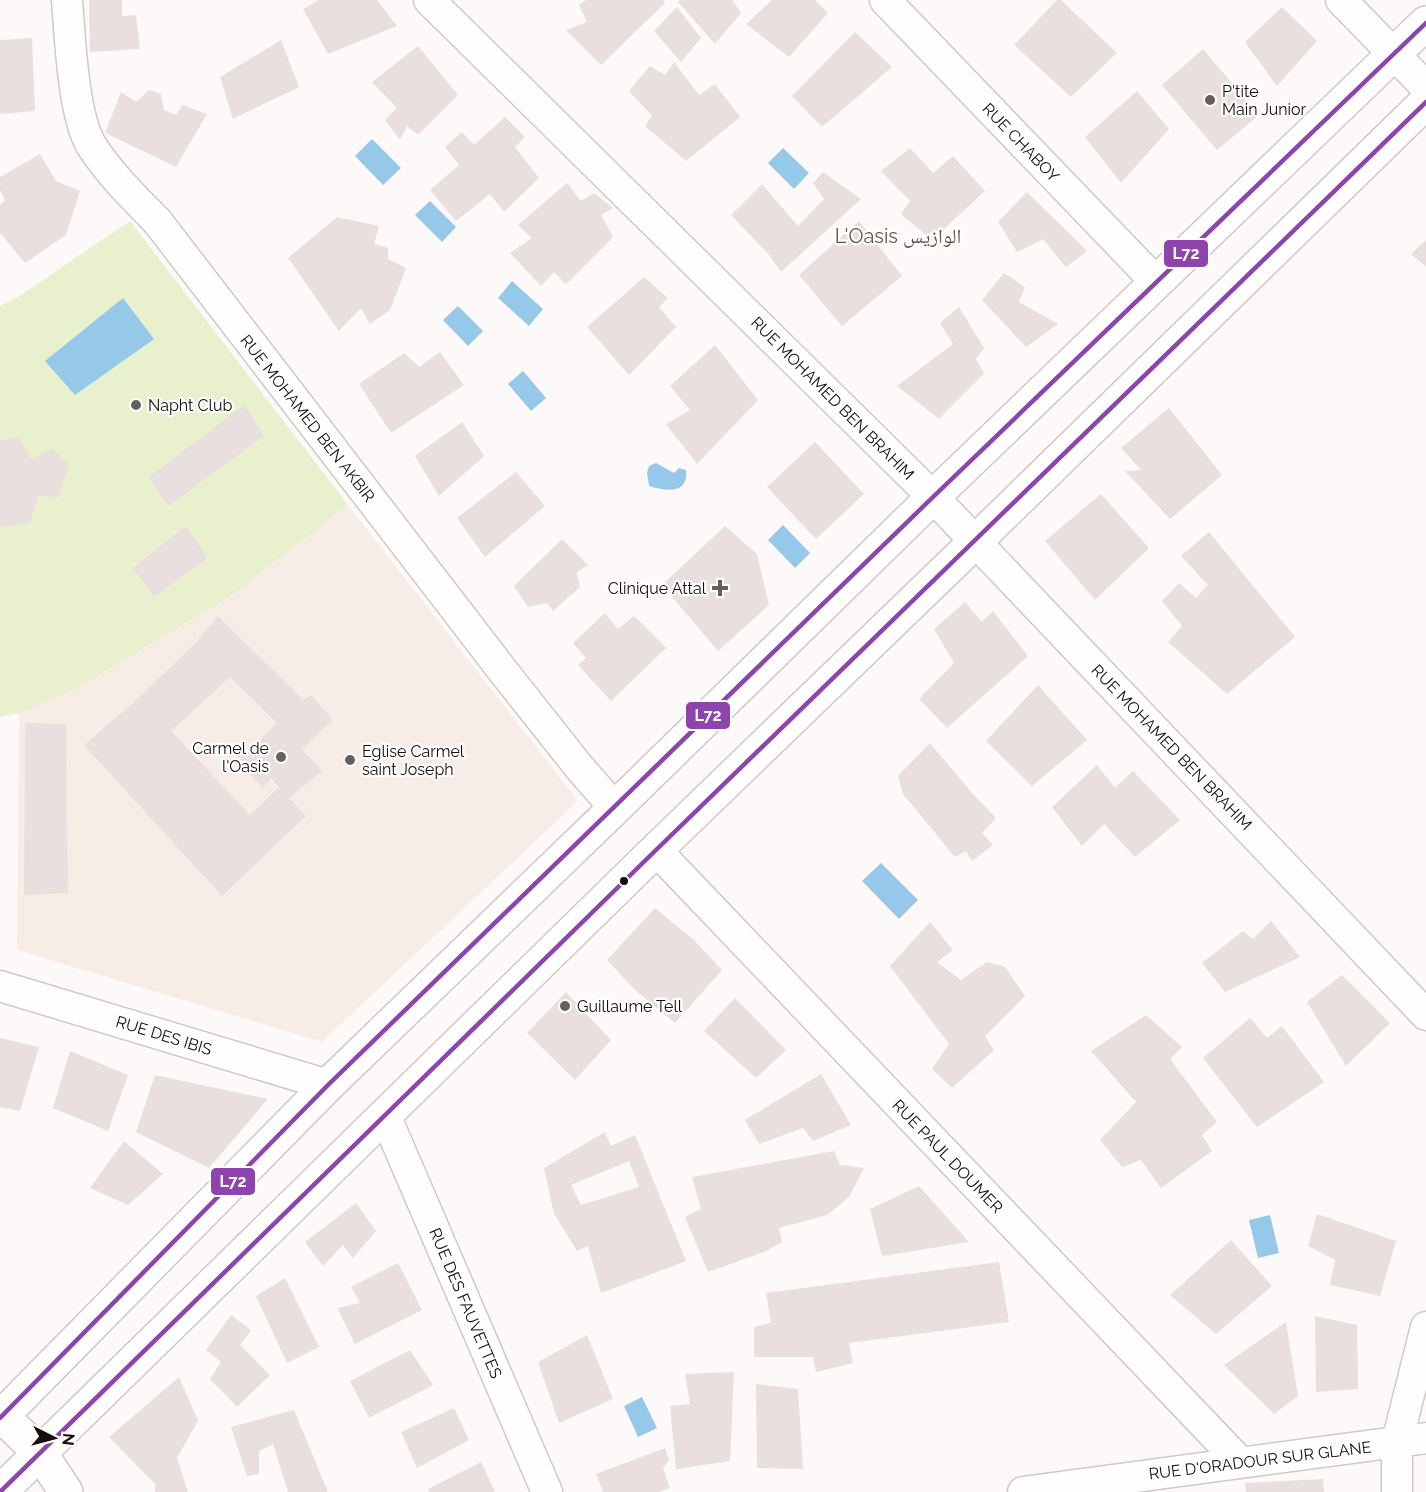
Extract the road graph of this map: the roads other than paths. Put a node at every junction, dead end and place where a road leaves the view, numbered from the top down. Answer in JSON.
{"nodes":[{"id":1,"x":67,"y":0,"type":"edge"},
{"id":2,"x":429,"y":0,"type":"edge"},
{"id":3,"x":885,"y":0,"type":"edge"},
{"id":4,"x":1341,"y":0,"type":"edge"},
{"id":5,"x":1426,"y":23,"type":"edge"},
{"id":6,"x":1394,"y":54,"type":"junction"},
{"id":7,"x":1426,"y":87,"type":"edge"},
{"id":8,"x":1426,"y":102,"type":"edge"},
{"id":9,"x":1157,"y":283,"type":"junction"},
{"id":10,"x":933,"y":497,"type":"junction"},
{"id":11,"x":976,"y":541,"type":"junction"},
{"id":12,"x":615,"y":808,"type":"junction"},
{"id":13,"x":656,"y":850,"type":"junction"},
{"id":14,"x":0,"y":986,"type":"edge"},
{"id":15,"x":1426,"y":1015,"type":"edge"},
{"id":16,"x":328,"y":1085,"type":"junction"},
{"id":17,"x":385,"y":1115,"type":"junction"},
{"id":18,"x":1426,"y":1327,"type":"edge"},
{"id":19,"x":1,"y":1416,"type":"edge"},
{"id":20,"x":1412,"y":1440,"type":"edge"},
{"id":21,"x":41,"y":1454,"type":"junction"},
{"id":22,"x":1240,"y":1462,"type":"junction"},
{"id":23,"x":0,"y":1492,"type":"edge"},
{"id":24,"x":66,"y":1492,"type":"edge"},
{"id":25,"x":547,"y":1492,"type":"edge"},
{"id":26,"x":1023,"y":1492,"type":"edge"},
{"id":27,"x":1397,"y":1492,"type":"edge"}],
"edges":[{"from":1,"to":12,"type":"street","name":"RUE MOHAMED BEN AKBIR"},
{"from":2,"to":10,"type":"street","name":"RUE MOHAMED BEN BRAHIM"},
{"from":3,"to":9,"type":"street","name":"RUE CHABOY"},
{"from":4,"to":6,"type":"street"},
{"from":5,"to":6,"type":"street"},
{"from":6,"to":7,"type":"street"},
{"from":6,"to":9,"type":"street"},
{"from":8,"to":11,"type":"street"},
{"from":9,"to":10,"type":"street"},
{"from":10,"to":11,"type":"street","name":"RUE MOHAMED BEN BRAHIM"},
{"from":10,"to":12,"type":"street"},
{"from":11,"to":13,"type":"street"},
{"from":11,"to":15,"type":"street","name":"RUE MOHAMED BEN BRAHIM"},
{"from":12,"to":16,"type":"street"},
{"from":13,"to":17,"type":"street"},
{"from":13,"to":22,"type":"street","name":"RUE PAUL DOUMER"},
{"from":14,"to":16,"type":"street","name":"RUE DES IBIS"},
{"from":16,"to":19,"type":"street"},
{"from":17,"to":21,"type":"street"},
{"from":17,"to":25,"type":"street","name":"RUE DES FAUVETTES"},
{"from":18,"to":20,"type":"street"},
{"from":19,"to":21,"type":"street"},
{"from":20,"to":22,"type":"street","name":"RUE D'ORADOUR SUR GLANE"},
{"from":20,"to":27,"type":"street"},
{"from":21,"to":23,"type":"street"},
{"from":21,"to":24,"type":"street"},
{"from":22,"to":26,"type":"street","name":"RUE D'ORADOUR SUR GLANE"}]}
